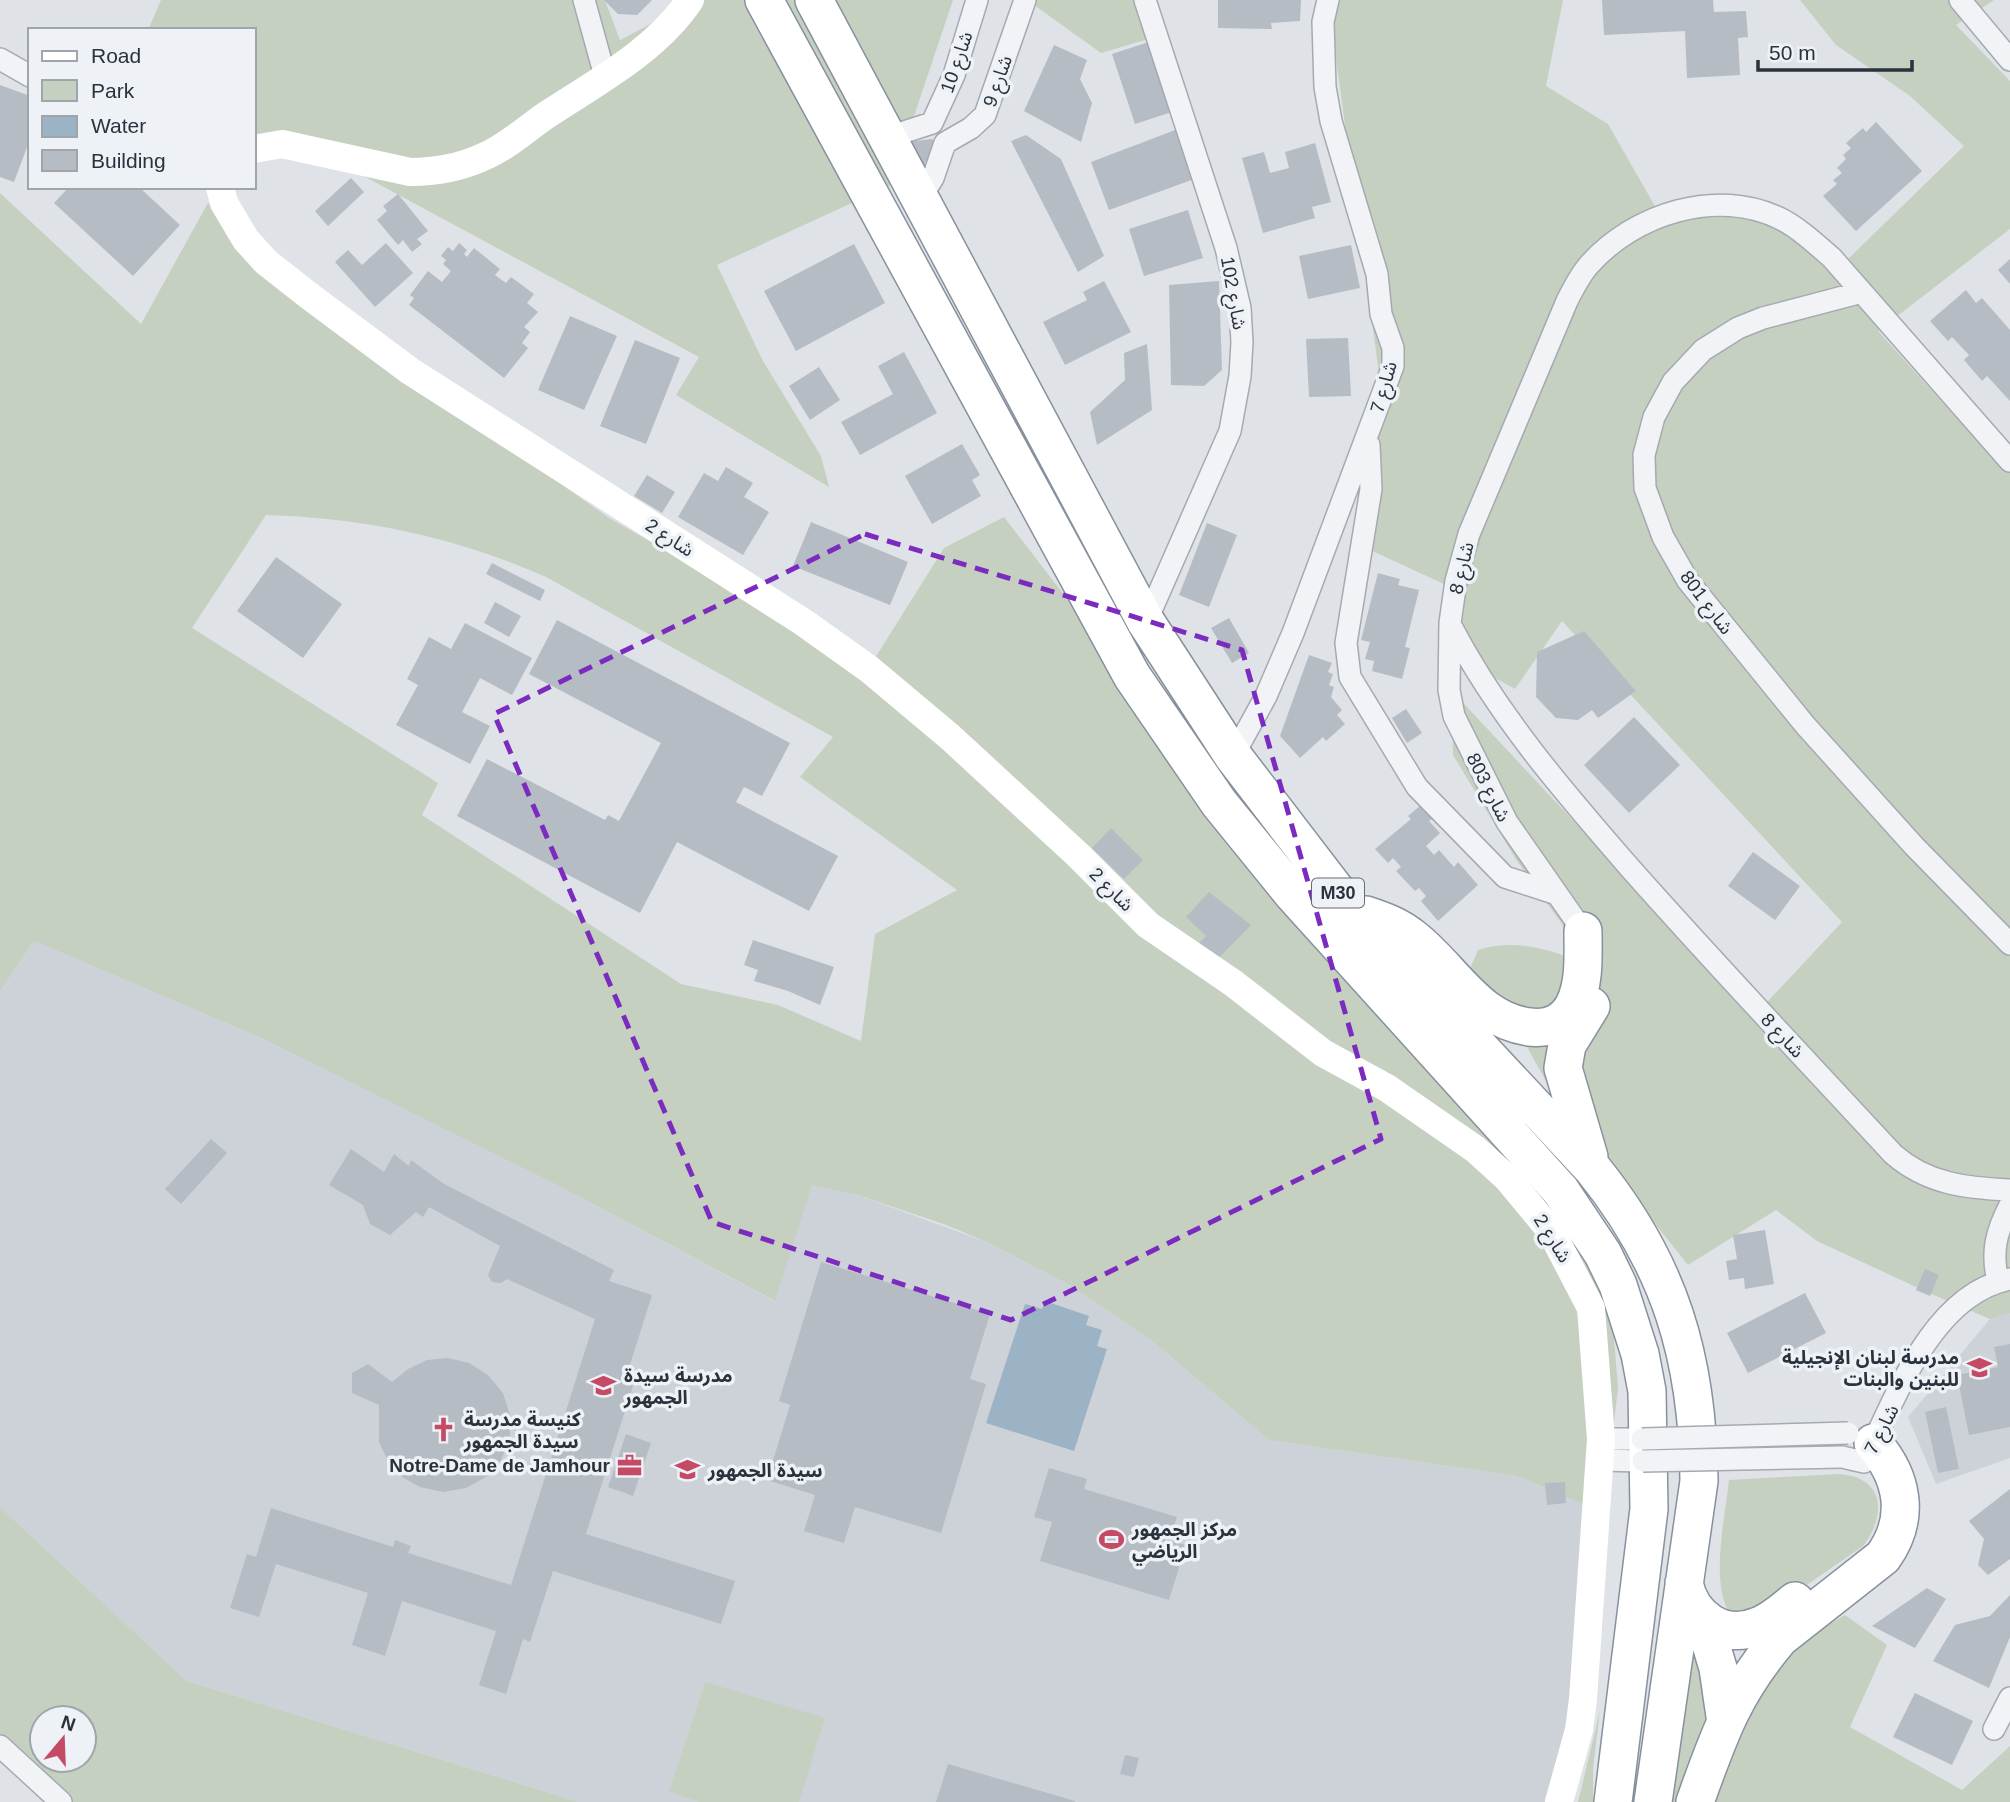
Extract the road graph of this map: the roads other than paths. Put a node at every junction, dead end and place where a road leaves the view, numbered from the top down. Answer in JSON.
{"nodes":[{"id":1,"x":584,"y":0,"type":"edge"},
{"id":2,"x":690,"y":0,"type":"edge"},
{"id":3,"x":764,"y":0,"type":"edge"},
{"id":4,"x":814,"y":0,"type":"edge"},
{"id":5,"x":977,"y":0,"type":"edge"},
{"id":6,"x":1025,"y":0,"type":"edge"},
{"id":7,"x":1145,"y":0,"type":"edge"},
{"id":8,"x":1328,"y":0,"type":"edge"},
{"id":9,"x":1960,"y":0,"type":"edge"},
{"id":10,"x":0,"y":59,"type":"edge"},
{"id":11,"x":2010,"y":60,"type":"edge"},
{"id":12,"x":28,"y":75,"type":"edge"},
{"id":13,"x":605,"y":76,"type":"junction"},
{"id":14,"x":889,"y":137,"type":"junction"},
{"id":15,"x":256,"y":149,"type":"edge"},
{"id":16,"x":220,"y":189,"type":"edge"},
{"id":17,"x":921,"y":197,"type":"junction"},
{"id":18,"x":1862,"y":292,"type":"junction"},
{"id":19,"x":1368,"y":436,"type":"junction"},
{"id":20,"x":2010,"y":461,"type":"edge"},
{"id":21,"x":1146,"y":622,"type":"junction"},
{"id":22,"x":1450,"y":623,"type":"junction"},
{"id":23,"x":1233,"y":756,"type":"junction"},
{"id":24,"x":1557,"y":894,"type":"junction"},
{"id":25,"x":1351,"y":910,"type":"junction"},
{"id":26,"x":1583,"y":931,"type":"junction"},
{"id":27,"x":2010,"y":944,"type":"edge"},
{"id":28,"x":1592,"y":1168,"type":"junction"},
{"id":29,"x":2010,"y":1190,"type":"edge"},
{"id":30,"x":2010,"y":1205,"type":"edge"},
{"id":31,"x":2004,"y":1280,"type":"edge"},
{"id":32,"x":1857,"y":1449,"type":"junction"},
{"id":33,"x":1600,"y":1450,"type":"junction"},
{"id":34,"x":1684,"y":1583,"type":"junction"},
{"id":35,"x":1704,"y":1621,"type":"junction"},
{"id":36,"x":2010,"y":1698,"type":"edge"},
{"id":37,"x":1726,"y":1716,"type":"junction"},
{"id":38,"x":1994,"y":1729,"type":"dead end"},
{"id":39,"x":0,"y":1746,"type":"edge"},
{"id":40,"x":61,"y":1802,"type":"edge"},
{"id":41,"x":1559,"y":1802,"type":"edge"},
{"id":42,"x":1613,"y":1802,"type":"edge"},
{"id":43,"x":1653,"y":1802,"type":"edge"},
{"id":44,"x":1695,"y":1802,"type":"edge"}],
"edges":[{"from":1,"to":13,"type":"street"},
{"from":2,"to":13,"type":"street"},
{"from":3,"to":42,"type":"highway","number":"M30"},
{"from":4,"to":14,"type":"highway","number":"M30"},
{"from":5,"to":14,"type":"street","name":"شارع 10"},
{"from":6,"to":17,"type":"street","name":"شارع 9"},
{"from":7,"to":21,"type":"street","name":"شارع 102"},
{"from":8,"to":19,"type":"street","name":"شارع 7"},
{"from":9,"to":11,"type":"street"},
{"from":10,"to":12,"type":"street"},
{"from":13,"to":15,"type":"street"},
{"from":14,"to":17,"type":"highway","number":"M30"},
{"from":16,"to":33,"type":"street","name":"شارع 2"},
{"from":17,"to":21,"type":"highway","number":"M30"},
{"from":18,"to":20,"type":"street","name":"شارع 8"},
{"from":18,"to":22,"type":"street","name":"شارع 8"},
{"from":18,"to":27,"type":"street","name":"شارع 801"},
{"from":19,"to":23,"type":"street","name":"شارع 7"},
{"from":19,"to":24,"type":"street"},
{"from":21,"to":23,"type":"highway","number":"M30"},
{"from":22,"to":24,"type":"street","name":"شارع 803"},
{"from":22,"to":29,"type":"street","name":"شارع 8"},
{"from":23,"to":25,"type":"highway","number":"M30"},
{"from":24,"to":26,"type":"street","name":"شارع 803"},
{"from":25,"to":26,"type":"highway"},
{"from":25,"to":28,"type":"highway","number":"M30"},
{"from":26,"to":28,"type":"highway"},
{"from":28,"to":34,"type":"highway","number":"M30"},
{"from":30,"to":31,"type":"street"},
{"from":31,"to":32,"type":"street","name":"شارع 7"},
{"from":32,"to":33,"type":"street","bridge":true},
{"from":32,"to":33,"type":"street","bridge":true},
{"from":32,"to":35,"type":"highway"},
{"from":32,"to":37,"type":"highway"},
{"from":33,"to":41,"type":"street","name":"شارع 2"},
{"from":34,"to":35,"type":"highway"},
{"from":34,"to":43,"type":"highway","number":"M30"},
{"from":35,"to":37,"type":"highway"},
{"from":36,"to":38,"type":"street"},
{"from":37,"to":44,"type":"highway"},
{"from":39,"to":40,"type":"street"}]}
